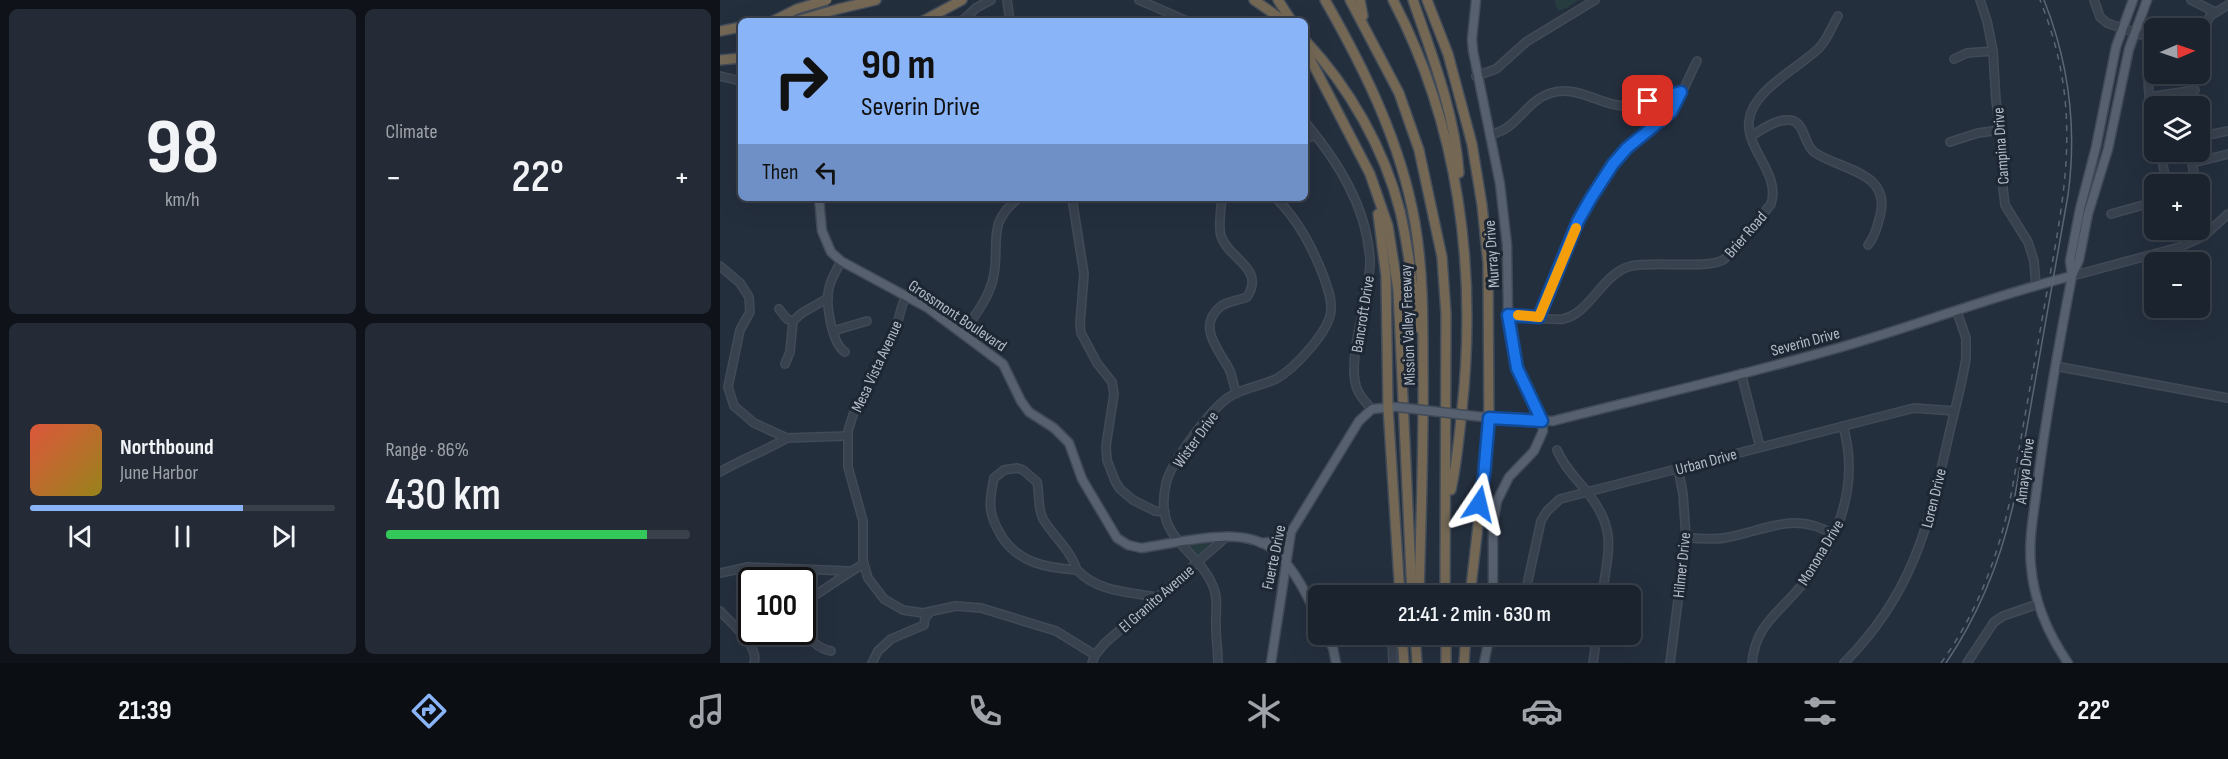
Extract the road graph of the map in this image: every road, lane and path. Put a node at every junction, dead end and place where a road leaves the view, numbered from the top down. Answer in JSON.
{"nodes":[{"id":1,"x":813,"y":0,"type":"edge"},
{"id":2,"x":827,"y":0,"type":"edge"},
{"id":3,"x":876,"y":0,"type":"edge"},
{"id":4,"x":962,"y":0,"type":"edge"},
{"id":5,"x":991,"y":0,"type":"edge"},
{"id":6,"x":1007,"y":0,"type":"edge"},
{"id":7,"x":1139,"y":0,"type":"edge"},
{"id":8,"x":1254,"y":0,"type":"edge"},
{"id":9,"x":1280,"y":0,"type":"edge"},
{"id":10,"x":1317,"y":0,"type":"edge"},
{"id":11,"x":1325,"y":0,"type":"edge"},
{"id":12,"x":1350,"y":0,"type":"edge"},
{"id":13,"x":1360,"y":0,"type":"edge"},
{"id":14,"x":1393,"y":0,"type":"edge"},
{"id":15,"x":1413,"y":0,"type":"edge"},
{"id":16,"x":1427,"y":0,"type":"edge"},
{"id":17,"x":1476,"y":0,"type":"edge"},
{"id":18,"x":1594,"y":0,"type":"edge"},
{"id":19,"x":1980,"y":0,"type":"edge"},
{"id":20,"x":2094,"y":0,"type":"edge"},
{"id":21,"x":2133,"y":0,"type":"edge"},
{"id":22,"x":2147,"y":0,"type":"edge"},
{"id":23,"x":2191,"y":0,"type":"edge"},
{"id":24,"x":2228,"y":5,"type":"edge"},
{"id":25,"x":2215,"y":12,"type":"junction"},
{"id":26,"x":1838,"y":16,"type":"dead end"},
{"id":27,"x":779,"y":18,"type":"edge"},
{"id":28,"x":806,"y":18,"type":"edge"},
{"id":29,"x":812,"y":18,"type":"edge"},
{"id":30,"x":928,"y":18,"type":"edge"},
{"id":31,"x":965,"y":18,"type":"edge"},
{"id":32,"x":1010,"y":18,"type":"edge"},
{"id":33,"x":1180,"y":18,"type":"edge"},
{"id":34,"x":1283,"y":18,"type":"edge"},
{"id":35,"x":1287,"y":18,"type":"edge"},
{"id":36,"x":2209,"y":18,"type":"edge"},
{"id":37,"x":1365,"y":25,"type":"junction"},
{"id":38,"x":738,"y":28,"type":"edge"},
{"id":39,"x":2123,"y":28,"type":"junction"},
{"id":40,"x":720,"y":31,"type":"edge"},
{"id":41,"x":1344,"y":33,"type":"junction"},
{"id":42,"x":2135,"y":33,"type":"junction"},
{"id":43,"x":2144,"y":36,"type":"edge"},
{"id":44,"x":1308,"y":43,"type":"edge"},
{"id":45,"x":1993,"y":51,"type":"junction"},
{"id":46,"x":1308,"y":55,"type":"edge"},
{"id":47,"x":738,"y":58,"type":"edge"},
{"id":48,"x":1954,"y":58,"type":"dead end"},
{"id":49,"x":720,"y":60,"type":"edge"},
{"id":50,"x":1697,"y":61,"type":"dead end"},
{"id":51,"x":1476,"y":76,"type":"junction"},
{"id":52,"x":720,"y":77,"type":"edge"},
{"id":53,"x":738,"y":80,"type":"edge"},
{"id":54,"x":2195,"y":90,"type":"dead end"},
{"id":55,"x":1681,"y":92,"type":"junction"},
{"id":56,"x":2156,"y":96,"type":"edge"},
{"id":57,"x":1308,"y":126,"type":"edge"},
{"id":58,"x":2000,"y":130,"type":"junction"},
{"id":59,"x":2228,"y":131,"type":"edge"},
{"id":60,"x":1491,"y":134,"type":"junction"},
{"id":61,"x":1315,"y":135,"type":"junction"},
{"id":62,"x":2210,"y":135,"type":"edge"},
{"id":63,"x":1751,"y":136,"type":"junction"},
{"id":64,"x":1308,"y":138,"type":"edge"},
{"id":65,"x":1950,"y":142,"type":"dead end"},
{"id":66,"x":1354,"y":147,"type":"junction"},
{"id":67,"x":2228,"y":154,"type":"edge"},
{"id":68,"x":2194,"y":174,"type":"edge"},
{"id":69,"x":819,"y":201,"type":"edge"},
{"id":70,"x":1015,"y":201,"type":"edge"},
{"id":71,"x":1072,"y":201,"type":"edge"},
{"id":72,"x":1222,"y":201,"type":"edge"},
{"id":73,"x":1279,"y":201,"type":"edge"},
{"id":74,"x":2144,"y":205,"type":"edge"},
{"id":75,"x":1461,"y":208,"type":"junction"},
{"id":76,"x":2111,"y":214,"type":"dead end"},
{"id":77,"x":2228,"y":214,"type":"edge"},
{"id":78,"x":1868,"y":246,"type":"dead end"},
{"id":79,"x":841,"y":261,"type":"junction"},
{"id":80,"x":720,"y":266,"type":"edge"},
{"id":81,"x":2072,"y":276,"type":"junction"},
{"id":82,"x":2036,"y":285,"type":"junction"},
{"id":83,"x":906,"y":296,"type":"junction"},
{"id":84,"x":828,"y":298,"type":"junction"},
{"id":85,"x":779,"y":309,"type":"dead end"},
{"id":86,"x":1957,"y":312,"type":"junction"},
{"id":87,"x":1508,"y":315,"type":"junction"},
{"id":88,"x":1539,"y":317,"type":"junction"},
{"id":89,"x":793,"y":321,"type":"junction"},
{"id":90,"x":867,"y":321,"type":"dead end"},
{"id":91,"x":833,"y":331,"type":"junction"},
{"id":92,"x":963,"y":333,"type":"junction"},
{"id":93,"x":845,"y":352,"type":"dead end"},
{"id":94,"x":785,"y":364,"type":"dead end"},
{"id":95,"x":1423,"y":366,"type":"junction"},
{"id":96,"x":2055,"y":366,"type":"junction"},
{"id":97,"x":1741,"y":373,"type":"junction"},
{"id":98,"x":1237,"y":393,"type":"junction"},
{"id":99,"x":2228,"y":398,"type":"edge"},
{"id":100,"x":1392,"y":407,"type":"junction"},
{"id":101,"x":1372,"y":409,"type":"junction"},
{"id":102,"x":1954,"y":411,"type":"junction"},
{"id":103,"x":1489,"y":418,"type":"junction"},
{"id":104,"x":1542,"y":421,"type":"junction"},
{"id":105,"x":1843,"y":426,"type":"junction"},
{"id":106,"x":847,"y":436,"type":"junction"},
{"id":107,"x":787,"y":438,"type":"junction"},
{"id":108,"x":1760,"y":447,"type":"junction"},
{"id":109,"x":1557,"y":450,"type":"dead end"},
{"id":110,"x":1678,"y":468,"type":"junction"},
{"id":111,"x":720,"y":472,"type":"edge"},
{"id":112,"x":1587,"y":492,"type":"junction"},
{"id":113,"x":1447,"y":507,"type":"junction"},
{"id":114,"x":1165,"y":512,"type":"junction"},
{"id":115,"x":1291,"y":532,"type":"junction"},
{"id":116,"x":1834,"y":535,"type":"junction"},
{"id":117,"x":1225,"y":538,"type":"junction"},
{"id":118,"x":1686,"y":538,"type":"junction"},
{"id":119,"x":1178,"y":542,"type":"junction"},
{"id":120,"x":1261,"y":543,"type":"junction"},
{"id":121,"x":1196,"y":562,"type":"junction"},
{"id":122,"x":1285,"y":563,"type":"junction"},
{"id":123,"x":864,"y":564,"type":"junction"},
{"id":124,"x":1077,"y":570,"type":"junction"},
{"id":125,"x":848,"y":571,"type":"junction"},
{"id":126,"x":720,"y":573,"type":"edge"},
{"id":127,"x":1400,"y":585,"type":"edge"},
{"id":128,"x":1411,"y":585,"type":"edge"},
{"id":129,"x":1419,"y":585,"type":"edge"},
{"id":130,"x":1446,"y":585,"type":"edge"},
{"id":131,"x":1471,"y":585,"type":"edge"},
{"id":132,"x":1493,"y":585,"type":"edge"},
{"id":133,"x":1527,"y":585,"type":"edge"},
{"id":134,"x":1604,"y":585,"type":"edge"},
{"id":135,"x":816,"y":594,"type":"edge"},
{"id":136,"x":1157,"y":597,"type":"junction"},
{"id":137,"x":1308,"y":597,"type":"edge"},
{"id":138,"x":2038,"y":604,"type":"junction"},
{"id":139,"x":720,"y":611,"type":"edge"},
{"id":140,"x":930,"y":612,"type":"junction"},
{"id":141,"x":816,"y":645,"type":"edge"},
{"id":142,"x":1332,"y":645,"type":"edge"},
{"id":143,"x":1392,"y":645,"type":"edge"},
{"id":144,"x":1403,"y":645,"type":"edge"},
{"id":145,"x":1416,"y":645,"type":"edge"},
{"id":146,"x":1446,"y":645,"type":"edge"},
{"id":147,"x":1466,"y":645,"type":"edge"},
{"id":148,"x":1488,"y":645,"type":"edge"},
{"id":149,"x":1595,"y":645,"type":"edge"},
{"id":150,"x":831,"y":651,"type":"dead end"},
{"id":151,"x":1095,"y":655,"type":"junction"},
{"id":152,"x":754,"y":663,"type":"edge"},
{"id":153,"x":872,"y":663,"type":"edge"},
{"id":154,"x":1092,"y":663,"type":"edge"},
{"id":155,"x":1218,"y":663,"type":"edge"},
{"id":156,"x":1271,"y":663,"type":"edge"},
{"id":157,"x":1336,"y":663,"type":"edge"},
{"id":158,"x":1393,"y":663,"type":"edge"},
{"id":159,"x":1404,"y":663,"type":"edge"},
{"id":160,"x":1417,"y":663,"type":"edge"},
{"id":161,"x":1446,"y":663,"type":"edge"},
{"id":162,"x":1464,"y":663,"type":"edge"},
{"id":163,"x":1484,"y":663,"type":"edge"},
{"id":164,"x":1593,"y":663,"type":"edge"},
{"id":165,"x":1670,"y":663,"type":"edge"},
{"id":166,"x":1752,"y":663,"type":"edge"},
{"id":167,"x":1844,"y":663,"type":"edge"},
{"id":168,"x":1967,"y":663,"type":"edge"},
{"id":169,"x":2068,"y":663,"type":"edge"}],
"edges":[{"from":1,"to":29,"type":"main road"},
{"from":2,"to":27,"type":"highway","bridge":true},
{"from":3,"to":28,"type":"highway","bridge":true},
{"from":4,"to":30,"type":"highway"},
{"from":5,"to":31,"type":"street"},
{"from":6,"to":32,"type":"street"},
{"from":7,"to":33,"type":"street"},
{"from":8,"to":34,"type":"highway"},
{"from":9,"to":35,"type":"highway"},
{"from":10,"to":41,"type":"highway"},
{"from":11,"to":41,"type":"highway","name":"Mission Valley Freeway"},
{"from":12,"to":37,"type":"highway"},
{"from":13,"to":37,"type":"highway"},
{"from":14,"to":75,"type":"highway"},
{"from":15,"to":75,"type":"highway"},
{"from":16,"to":103,"type":"highway"},
{"from":17,"to":51,"type":"main road","name":"Murray Drive"},
{"from":18,"to":51,"type":"street"},
{"from":19,"to":45,"type":"street","name":"Campina Drive"},
{"from":20,"to":39,"type":"street"},
{"from":21,"to":39,"type":"main road","name":"Amaya Drive"},
{"from":22,"to":42,"type":"main road","name":"Amaya Drive"},
{"from":23,"to":25,"type":"street"},
{"from":24,"to":25,"type":"street"},
{"from":25,"to":36,"type":"street"},
{"from":26,"to":63,"type":"street","name":"Brier Road"},
{"from":37,"to":113,"type":"highway"},
{"from":38,"to":40,"type":"highway"},
{"from":39,"to":42,"type":"street"},
{"from":39,"to":81,"type":"main road","name":"Amaya Drive"},
{"from":41,"to":95,"type":"highway","name":"Mission Valley Freeway"},
{"from":42,"to":43,"type":"street"},
{"from":42,"to":81,"type":"main road","name":"Amaya Drive"},
{"from":44,"to":95,"type":"highway"},
{"from":45,"to":48,"type":"street"},
{"from":45,"to":58,"type":"street","name":"Campina Drive"},
{"from":46,"to":66,"type":"highway"},
{"from":47,"to":49,"type":"highway"},
{"from":50,"to":55,"type":"street"},
{"from":51,"to":60,"type":"main road","name":"Murray Drive"},
{"from":52,"to":53,"type":"street"},
{"from":54,"to":56,"type":"street"},
{"from":55,"to":60,"type":"street"},
{"from":55,"to":88,"type":"street"},
{"from":57,"to":61,"type":"street","name":"Bancroft Drive"},
{"from":58,"to":65,"type":"street"},
{"from":58,"to":82,"type":"street","name":"Campina Drive"},
{"from":59,"to":62,"type":"street"},
{"from":60,"to":87,"type":"main road","name":"Murray Drive"},
{"from":61,"to":64,"type":"street"},
{"from":61,"to":101,"type":"street","name":"Bancroft Drive"},
{"from":63,"to":78,"type":"street"},
{"from":63,"to":88,"type":"street","name":"Brier Road"},
{"from":66,"to":100,"type":"highway"},
{"from":66,"to":128,"type":"highway"},
{"from":67,"to":68,"type":"street"},
{"from":69,"to":79,"type":"main road","name":"Grossmont Boulevard"},
{"from":70,"to":92,"type":"street"},
{"from":71,"to":114,"type":"street"},
{"from":72,"to":98,"type":"street"},
{"from":73,"to":98,"type":"street","name":"Wister Drive"},
{"from":74,"to":76,"type":"street"},
{"from":75,"to":113,"type":"highway"},
{"from":77,"to":81,"type":"street","name":"Severin Drive"},
{"from":79,"to":83,"type":"main road","name":"Grossmont Boulevard"},
{"from":79,"to":84,"type":"street"},
{"from":80,"to":107,"type":"street"},
{"from":81,"to":82,"type":"main road","name":"Severin Drive"},
{"from":81,"to":96,"type":"main road","name":"Amaya Drive"},
{"from":82,"to":86,"type":"main road","name":"Severin Drive"},
{"from":83,"to":92,"type":"main road","name":"Grossmont Boulevard"},
{"from":83,"to":106,"type":"street","name":"Mesa Vista Avenue"},
{"from":84,"to":89,"type":"street"},
{"from":84,"to":91,"type":"street"},
{"from":85,"to":89,"type":"street"},
{"from":86,"to":97,"type":"main road","name":"Severin Drive"},
{"from":86,"to":102,"type":"street","name":"Loren Drive"},
{"from":87,"to":88,"type":"street","name":"Brier Road"},
{"from":87,"to":104,"type":"main road","name":"Murray Drive"},
{"from":89,"to":94,"type":"street"},
{"from":90,"to":91,"type":"street"},
{"from":91,"to":93,"type":"street"},
{"from":92,"to":119,"type":"main road","name":"Grossmont Boulevard"},
{"from":95,"to":129,"type":"highway","name":"Mission Valley Freeway"},
{"from":96,"to":99,"type":"street"},
{"from":96,"to":138,"type":"main road","name":"Amaya Drive"},
{"from":97,"to":104,"type":"main road","name":"Severin Drive"},
{"from":97,"to":108,"type":"street"},
{"from":98,"to":114,"type":"street","name":"Wister Drive"},
{"from":100,"to":101,"type":"main road","name":"Severin Drive"},
{"from":100,"to":103,"type":"main road","name":"Severin Drive","bridge":true},
{"from":100,"to":127,"type":"highway"},
{"from":101,"to":115,"type":"main road","name":"Fuerte Drive"},
{"from":102,"to":105,"type":"street","name":"Urban Drive"},
{"from":102,"to":167,"type":"street","name":"Loren Drive"},
{"from":103,"to":104,"type":"main road","name":"Severin Drive"},
{"from":103,"to":131,"type":"highway"},
{"from":104,"to":132,"type":"main road"},
{"from":105,"to":108,"type":"street","name":"Urban Drive"},
{"from":105,"to":116,"type":"street","name":"Monona Drive"},
{"from":106,"to":107,"type":"street"},
{"from":106,"to":123,"type":"street","name":"Mesa Vista Avenue"},
{"from":107,"to":111,"type":"street"},
{"from":108,"to":110,"type":"street","name":"Urban Drive"},
{"from":109,"to":112,"type":"street"},
{"from":110,"to":112,"type":"street","name":"Urban Drive"},
{"from":110,"to":118,"type":"street","name":"Hilmer Drive"},
{"from":112,"to":133,"type":"street","name":"Urban Drive"},
{"from":112,"to":134,"type":"street"},
{"from":113,"to":130,"type":"highway"},
{"from":114,"to":119,"type":"street","name":"Wister Drive"},
{"from":115,"to":120,"type":"main road"},
{"from":115,"to":122,"type":"main road","name":"Fuerte Drive"},
{"from":116,"to":118,"type":"street"},
{"from":116,"to":166,"type":"street","name":"Monona Drive"},
{"from":117,"to":119,"type":"main road","name":"Grossmont Boulevard"},
{"from":117,"to":120,"type":"main road","name":"Grossmont Boulevard"},
{"from":117,"to":121,"type":"street","name":"El Granito Avenue"},
{"from":118,"to":165,"type":"street","name":"Hilmer Drive"},
{"from":119,"to":121,"type":"street","name":"Wister Drive"},
{"from":120,"to":122,"type":"main road","name":"Grossmont Boulevard"},
{"from":121,"to":136,"type":"street","name":"El Granito Avenue"},
{"from":121,"to":155,"type":"street","name":"Wister Drive"},
{"from":122,"to":137,"type":"main road","name":"Grossmont Boulevard"},
{"from":122,"to":156,"type":"main road","name":"Fuerte Drive"},
{"from":123,"to":125,"type":"street"},
{"from":123,"to":140,"type":"street","name":"Mesa Vista Avenue"},
{"from":124,"to":124,"type":"street"},
{"from":124,"to":136,"type":"street"},
{"from":125,"to":126,"type":"street"},
{"from":125,"to":135,"type":"street"},
{"from":136,"to":151,"type":"street","name":"El Granito Avenue"},
{"from":138,"to":168,"type":"street"},
{"from":138,"to":169,"type":"main road","name":"Amaya Drive"},
{"from":139,"to":152,"type":"street"},
{"from":140,"to":151,"type":"street","name":"Mesa Vista Avenue"},
{"from":140,"to":153,"type":"street"},
{"from":141,"to":150,"type":"street"},
{"from":142,"to":157,"type":"main road"},
{"from":143,"to":158,"type":"street"},
{"from":144,"to":159,"type":"highway"},
{"from":145,"to":160,"type":"highway"},
{"from":146,"to":161,"type":"highway"},
{"from":147,"to":162,"type":"highway"},
{"from":148,"to":163,"type":"main road"},
{"from":149,"to":164,"type":"street"},
{"from":151,"to":154,"type":"street","name":"El Granito Avenue"}]}
